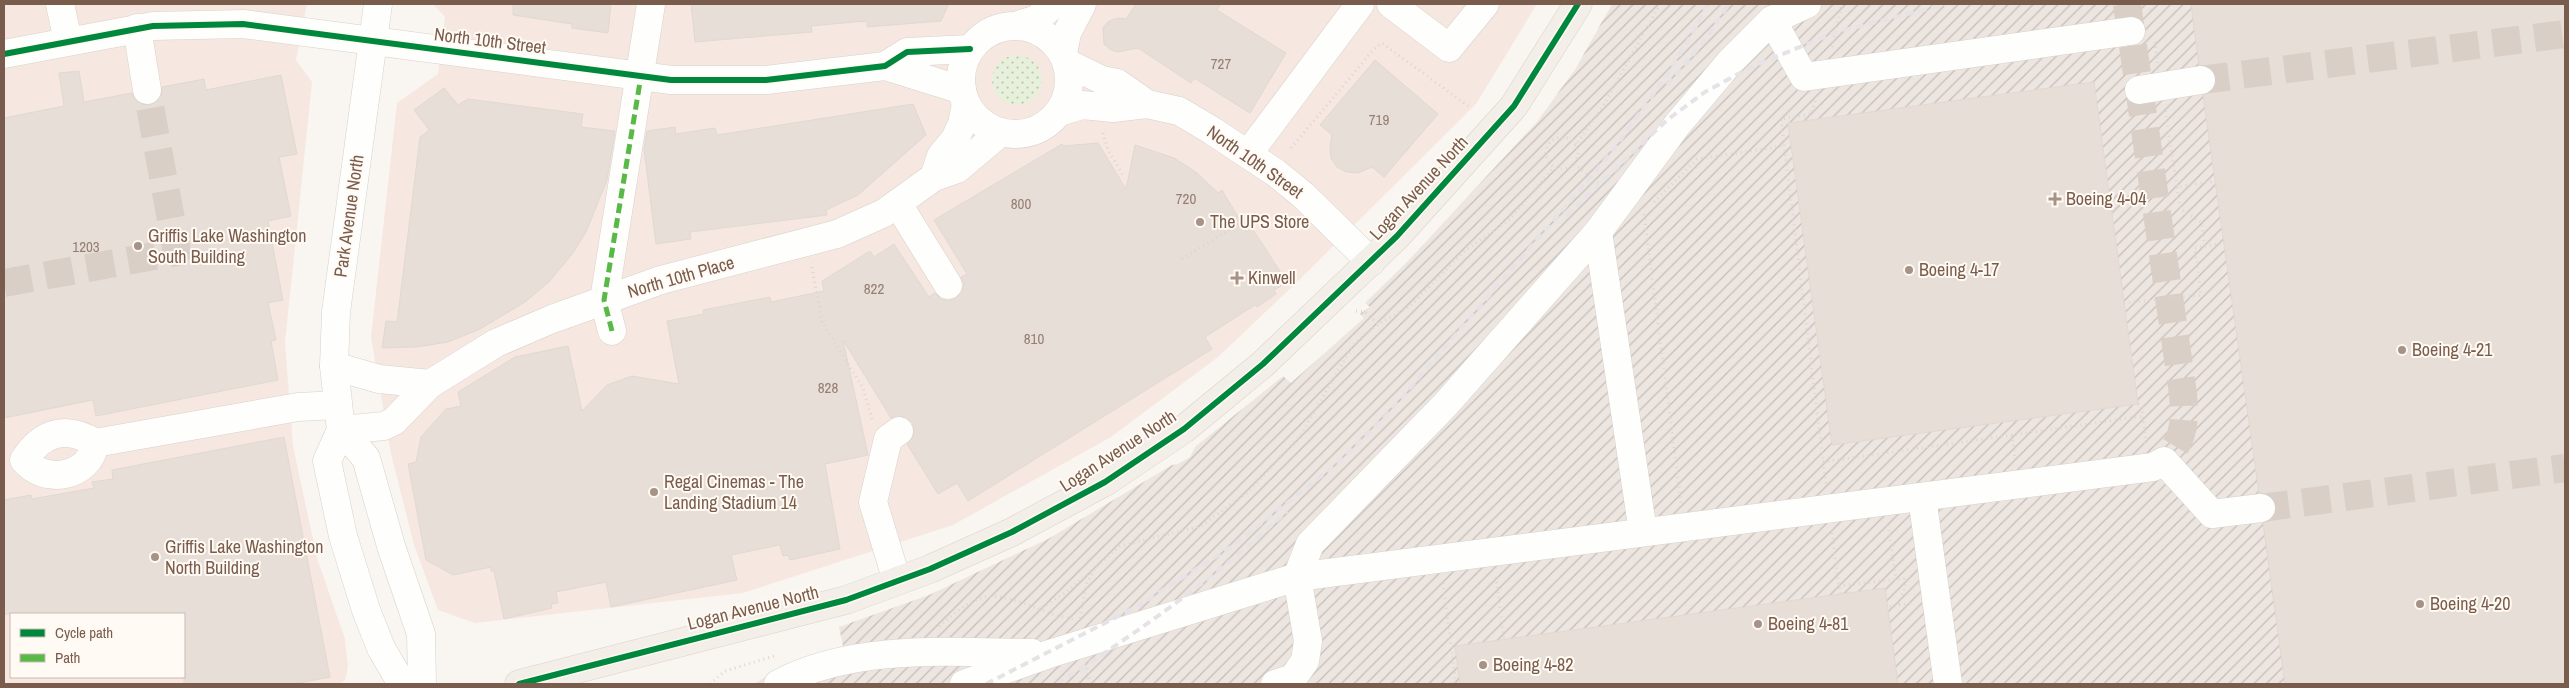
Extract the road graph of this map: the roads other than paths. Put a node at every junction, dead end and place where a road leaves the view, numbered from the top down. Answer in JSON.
{"nodes":[{"id":1,"x":60,"y":4,"type":"edge"},
{"id":2,"x":378,"y":4,"type":"edge"},
{"id":3,"x":651,"y":4,"type":"edge"},
{"id":4,"x":1054,"y":4,"type":"edge"},
{"id":5,"x":1082,"y":4,"type":"edge"},
{"id":6,"x":1360,"y":4,"type":"edge"},
{"id":7,"x":1390,"y":4,"type":"edge"},
{"id":8,"x":1485,"y":4,"type":"edge"},
{"id":9,"x":1578,"y":4,"type":"edge"},
{"id":10,"x":1807,"y":4,"type":"edge"},
{"id":11,"x":1772,"y":20,"type":"junction"},
{"id":12,"x":1018,"y":25,"type":"junction"},
{"id":13,"x":138,"y":28,"type":"junction"},
{"id":14,"x":2131,"y":31,"type":"dead end"},
{"id":15,"x":68,"y":41,"type":"junction"},
{"id":16,"x":372,"y":42,"type":"junction"},
{"id":17,"x":970,"y":49,"type":"junction"},
{"id":18,"x":4,"y":54,"type":"edge"},
{"id":19,"x":1065,"y":59,"type":"junction"},
{"id":20,"x":884,"y":66,"type":"junction"},
{"id":21,"x":641,"y":76,"type":"junction"},
{"id":22,"x":2201,"y":80,"type":"tunnel mouth"},
{"id":23,"x":147,"y":90,"type":"tunnel mouth"},
{"id":24,"x":2139,"y":90,"type":"dead end"},
{"id":25,"x":964,"y":97,"type":"junction"},
{"id":26,"x":1147,"y":104,"type":"junction"},
{"id":27,"x":1059,"y":112,"type":"junction"},
{"id":28,"x":1000,"y":132,"type":"junction"},
{"id":29,"x":1248,"y":154,"type":"junction"},
{"id":30,"x":934,"y":177,"type":"junction"},
{"id":31,"x":898,"y":204,"type":"junction"},
{"id":32,"x":1598,"y":232,"type":"junction"},
{"id":33,"x":1371,"y":262,"type":"junction"},
{"id":34,"x":948,"y":285,"type":"dead end"},
{"id":35,"x":604,"y":300,"type":"junction"},
{"id":36,"x":612,"y":331,"type":"dead end"},
{"id":37,"x":334,"y":366,"type":"junction"},
{"id":38,"x":430,"y":384,"type":"junction"},
{"id":39,"x":339,"y":417,"type":"junction"},
{"id":40,"x":893,"y":435,"type":"road end"},
{"id":41,"x":95,"y":443,"type":"junction"},
{"id":42,"x":14,"y":462,"type":"edge"},
{"id":43,"x":1922,"y":497,"type":"junction"},
{"id":44,"x":2261,"y":508,"type":"tunnel mouth"},
{"id":45,"x":1643,"y":532,"type":"junction"},
{"id":46,"x":1297,"y":578,"type":"junction"},
{"id":47,"x":897,"y":581,"type":"junction"},
{"id":48,"x":1048,"y":654,"type":"junction"},
{"id":49,"x":819,"y":677,"type":"edge"},
{"id":50,"x":402,"y":684,"type":"edge"},
{"id":51,"x":422,"y":684,"type":"edge"},
{"id":52,"x":519,"y":684,"type":"edge"},
{"id":53,"x":778,"y":684,"type":"edge"},
{"id":54,"x":964,"y":684,"type":"edge"},
{"id":55,"x":1275,"y":684,"type":"edge"},
{"id":56,"x":1948,"y":684,"type":"edge"}],
"edges":[{"from":1,"to":15,"type":"street"},
{"from":2,"to":16,"type":"street","name":"Park Avenue North"},
{"from":3,"to":21,"type":"street"},
{"from":4,"to":12,"type":"street"},
{"from":5,"to":19,"type":"street"},
{"from":6,"to":29,"type":"street"},
{"from":7,"to":8,"type":"street"},
{"from":9,"to":33,"type":"main road","name":"Logan Avenue North"},
{"from":10,"to":11,"type":"street"},
{"from":11,"to":14,"type":"street"},
{"from":11,"to":32,"type":"street"},
{"from":12,"to":17,"type":"street"},
{"from":12,"to":19,"type":"street"},
{"from":13,"to":15,"type":"street","name":"North 10th Street"},
{"from":13,"to":16,"type":"street","name":"North 10th Street"},
{"from":13,"to":23,"type":"street"},
{"from":15,"to":18,"type":"street","name":"North 10th Street"},
{"from":16,"to":21,"type":"street","name":"North 10th Street"},
{"from":16,"to":37,"type":"street","name":"Park Avenue North"},
{"from":17,"to":20,"type":"street","name":"North 10th Street"},
{"from":17,"to":25,"type":"street"},
{"from":19,"to":26,"type":"street","name":"North 10th Street"},
{"from":19,"to":27,"type":"street"},
{"from":20,"to":21,"type":"street","name":"North 10th Street"},
{"from":20,"to":25,"type":"street","name":"North 10th Street"},
{"from":21,"to":35,"type":"street"},
{"from":22,"to":24,"type":"street"},
{"from":25,"to":28,"type":"street"},
{"from":25,"to":30,"type":"street"},
{"from":26,"to":27,"type":"street","name":"North 10th Street"},
{"from":26,"to":29,"type":"street","name":"North 10th Street"},
{"from":27,"to":28,"type":"street"},
{"from":28,"to":30,"type":"street","name":"North 10th Place"},
{"from":29,"to":33,"type":"street","name":"North 10th Street"},
{"from":30,"to":31,"type":"street","name":"North 10th Place"},
{"from":31,"to":34,"type":"street"},
{"from":31,"to":35,"type":"street","name":"North 10th Place"},
{"from":32,"to":45,"type":"street"},
{"from":32,"to":46,"type":"street"},
{"from":33,"to":47,"type":"main road","name":"Logan Avenue North"},
{"from":35,"to":36,"type":"street"},
{"from":35,"to":38,"type":"street","name":"North 10th Place"},
{"from":37,"to":38,"type":"street"},
{"from":37,"to":39,"type":"street","name":"Park Avenue North"},
{"from":38,"to":39,"type":"street","name":"North 10th Place"},
{"from":39,"to":41,"type":"street","name":"North 10th Place"},
{"from":39,"to":50,"type":"street","name":"Park Avenue North"},
{"from":39,"to":51,"type":"street"},
{"from":40,"to":47,"type":"street"},
{"from":41,"to":42,"type":"street"},
{"from":41,"to":42,"type":"street"},
{"from":43,"to":44,"type":"street"},
{"from":43,"to":45,"type":"street"},
{"from":43,"to":56,"type":"street"},
{"from":45,"to":46,"type":"street"},
{"from":46,"to":48,"type":"street"},
{"from":46,"to":55,"type":"street"},
{"from":47,"to":52,"type":"main road","name":"Logan Avenue North"},
{"from":48,"to":49,"type":"street"},
{"from":48,"to":54,"type":"street"},
{"from":49,"to":53,"type":"street"}]}
